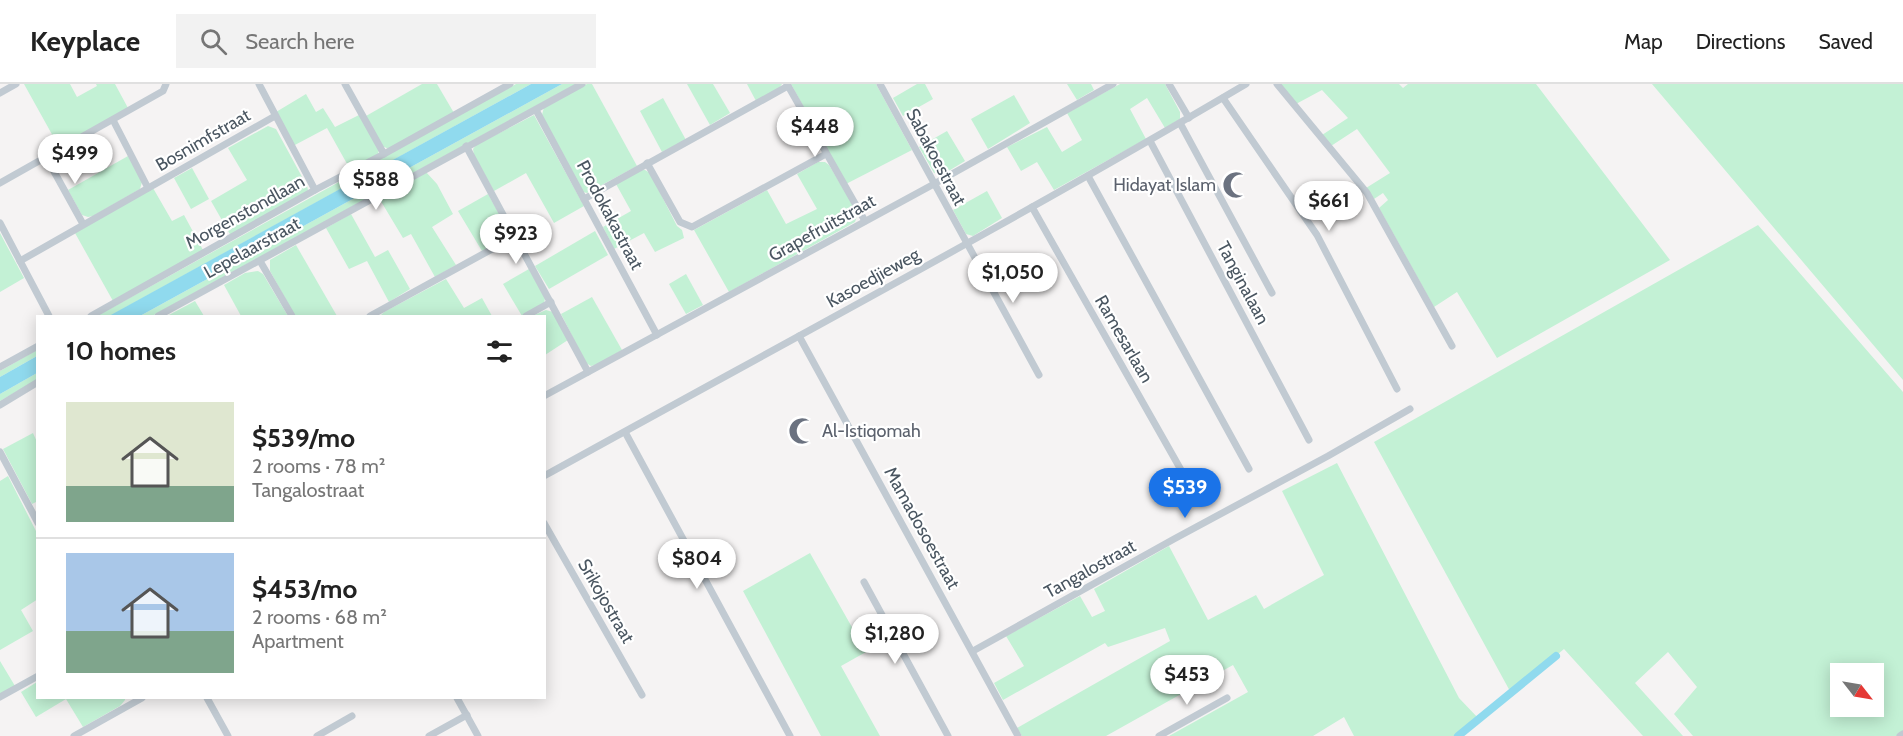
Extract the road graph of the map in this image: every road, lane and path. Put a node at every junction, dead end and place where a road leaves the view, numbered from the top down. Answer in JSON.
{"nodes":[{"id":1,"x":16,"y":84,"type":"edge"},
{"id":2,"x":166,"y":84,"type":"edge"},
{"id":3,"x":259,"y":84,"type":"edge"},
{"id":4,"x":345,"y":84,"type":"edge"},
{"id":5,"x":510,"y":84,"type":"edge"},
{"id":6,"x":582,"y":84,"type":"edge"},
{"id":7,"x":880,"y":84,"type":"edge"},
{"id":8,"x":1113,"y":84,"type":"edge"},
{"id":9,"x":1169,"y":84,"type":"edge"},
{"id":10,"x":1246,"y":84,"type":"edge"},
{"id":11,"x":1277,"y":84,"type":"edge"},
{"id":12,"x":788,"y":85,"type":"edge"},
{"id":13,"x":0,"y":93,"type":"edge"},
{"id":14,"x":1223,"y":98,"type":"junction"},
{"id":15,"x":536,"y":110,"type":"junction"},
{"id":16,"x":275,"y":116,"type":"junction"},
{"id":17,"x":1189,"y":118,"type":"junction"},
{"id":18,"x":113,"y":120,"type":"junction"},
{"id":19,"x":1180,"y":123,"type":"junction"},
{"id":20,"x":1150,"y":141,"type":"junction"},
{"id":21,"x":466,"y":146,"type":"junction"},
{"id":22,"x":826,"y":153,"type":"junction"},
{"id":23,"x":384,"y":154,"type":"junction"},
{"id":24,"x":46,"y":157,"type":"junction"},
{"id":25,"x":647,"y":163,"type":"junction"},
{"id":26,"x":1088,"y":176,"type":"junction"},
{"id":27,"x":0,"y":183,"type":"edge"},
{"id":28,"x":934,"y":184,"type":"junction"},
{"id":29,"x":148,"y":188,"type":"junction"},
{"id":30,"x":315,"y":190,"type":"junction"},
{"id":31,"x":584,"y":199,"type":"junction"},
{"id":32,"x":1032,"y":207,"type":"junction"},
{"id":33,"x":865,"y":221,"type":"junction"},
{"id":34,"x":0,"y":223,"type":"edge"},
{"id":35,"x":83,"y":224,"type":"junction"},
{"id":36,"x":514,"y":237,"type":"junction"},
{"id":37,"x":966,"y":244,"type":"junction"},
{"id":38,"x":20,"y":261,"type":"junction"},
{"id":39,"x":260,"y":261,"type":"junction"},
{"id":40,"x":1272,"y":293,"type":"dead end"},
{"id":41,"x":551,"y":302,"type":"junction"},
{"id":42,"x":48,"y":315,"type":"edge"},
{"id":43,"x":93,"y":315,"type":"edge"},
{"id":44,"x":160,"y":315,"type":"edge"},
{"id":45,"x":291,"y":315,"type":"edge"},
{"id":46,"x":375,"y":315,"type":"edge"},
{"id":47,"x":528,"y":315,"type":"edge"},
{"id":48,"x":657,"y":335,"type":"junction"},
{"id":49,"x":799,"y":336,"type":"junction"},
{"id":50,"x":1452,"y":346,"type":"dead end"},
{"id":51,"x":36,"y":347,"type":"edge"},
{"id":52,"x":0,"y":367,"type":"edge"},
{"id":53,"x":588,"y":372,"type":"junction"},
{"id":54,"x":1039,"y":375,"type":"dead end"},
{"id":55,"x":36,"y":383,"type":"edge"},
{"id":56,"x":1397,"y":389,"type":"dead end"},
{"id":57,"x":546,"y":395,"type":"edge"},
{"id":58,"x":0,"y":405,"type":"edge"},
{"id":59,"x":1410,"y":409,"type":"dead end"},
{"id":60,"x":625,"y":432,"type":"junction"},
{"id":61,"x":1309,"y":440,"type":"dead end"},
{"id":62,"x":0,"y":452,"type":"edge"},
{"id":63,"x":1249,"y":469,"type":"dead end"},
{"id":64,"x":546,"y":475,"type":"edge"},
{"id":65,"x":1189,"y":484,"type":"dead end"},
{"id":66,"x":36,"y":519,"type":"edge"},
{"id":67,"x":546,"y":527,"type":"edge"},
{"id":68,"x":864,"y":582,"type":"dead end"},
{"id":69,"x":973,"y":651,"type":"junction"},
{"id":70,"x":36,"y":677,"type":"edge"},
{"id":71,"x":642,"y":695,"type":"dead end"},
{"id":72,"x":0,"y":697,"type":"edge"},
{"id":73,"x":1227,"y":698,"type":"dead end"},
{"id":74,"x":208,"y":699,"type":"edge"},
{"id":75,"x":458,"y":699,"type":"edge"},
{"id":76,"x":131,"y":700,"type":"edge"},
{"id":77,"x":466,"y":715,"type":"junction"},
{"id":78,"x":352,"y":716,"type":"dead end"},
{"id":79,"x":74,"y":736,"type":"edge"},
{"id":80,"x":228,"y":736,"type":"edge"},
{"id":81,"x":317,"y":736,"type":"edge"},
{"id":82,"x":429,"y":736,"type":"edge"},
{"id":83,"x":478,"y":736,"type":"edge"},
{"id":84,"x":790,"y":736,"type":"edge"},
{"id":85,"x":948,"y":736,"type":"edge"},
{"id":86,"x":1018,"y":736,"type":"edge"},
{"id":87,"x":1159,"y":736,"type":"edge"}],
"edges":[{"from":1,"to":13,"type":"street"},
{"from":2,"to":18,"type":"street"},
{"from":3,"to":16,"type":"street"},
{"from":4,"to":23,"type":"street"},
{"from":5,"to":23,"type":"street","name":"Morgenstondlaan"},
{"from":6,"to":15,"type":"street","name":"Lepelaarstraat"},
{"from":7,"to":28,"type":"street","name":"Sabakoestraat"},
{"from":8,"to":28,"type":"street","name":"Grapefruitstraat"},
{"from":9,"to":17,"type":"street"},
{"from":10,"to":14,"type":"street","name":"Kasoedjieweg"},
{"from":11,"to":50,"type":"street"},
{"from":12,"to":22,"type":"street"},
{"from":12,"to":25,"type":"street"},
{"from":14,"to":17,"type":"street","name":"Kasoedjieweg"},
{"from":14,"to":56,"type":"street"},
{"from":15,"to":21,"type":"street","name":"Lepelaarstraat"},
{"from":15,"to":31,"type":"street","name":"Prodokakastraat"},
{"from":16,"to":29,"type":"street","name":"Bosnimfstraat"},
{"from":16,"to":30,"type":"street"},
{"from":17,"to":19,"type":"street","name":"Kasoedjieweg"},
{"from":18,"to":24,"type":"street"},
{"from":18,"to":29,"type":"street"},
{"from":19,"to":20,"type":"street","name":"Kasoedjieweg"},
{"from":19,"to":40,"type":"street"},
{"from":20,"to":26,"type":"street","name":"Kasoedjieweg"},
{"from":20,"to":61,"type":"street","name":"Tanginalaan"},
{"from":21,"to":36,"type":"street"},
{"from":21,"to":39,"type":"street","name":"Lepelaarstraat"},
{"from":22,"to":25,"type":"street"},
{"from":22,"to":33,"type":"street"},
{"from":23,"to":30,"type":"street","name":"Morgenstondlaan"},
{"from":24,"to":27,"type":"street"},
{"from":24,"to":35,"type":"street"},
{"from":25,"to":31,"type":"street"},
{"from":26,"to":32,"type":"street","name":"Kasoedjieweg"},
{"from":26,"to":63,"type":"street"},
{"from":28,"to":33,"type":"street","name":"Grapefruitstraat"},
{"from":28,"to":37,"type":"street","name":"Sabakoestraat"},
{"from":29,"to":35,"type":"street","name":"Bosnimfstraat"},
{"from":30,"to":43,"type":"street","name":"Morgenstondlaan"},
{"from":31,"to":48,"type":"street","name":"Prodokakastraat"},
{"from":32,"to":37,"type":"street","name":"Kasoedjieweg"},
{"from":32,"to":65,"type":"street","name":"Ramesarlaan"},
{"from":33,"to":48,"type":"street","name":"Grapefruitstraat"},
{"from":34,"to":38,"type":"street"},
{"from":35,"to":38,"type":"street","name":"Bosnimfstraat"},
{"from":36,"to":41,"type":"street"},
{"from":36,"to":46,"type":"street"},
{"from":37,"to":49,"type":"street","name":"Kasoedjieweg"},
{"from":37,"to":54,"type":"street","name":"Sabakoestraat"},
{"from":38,"to":42,"type":"street"},
{"from":39,"to":44,"type":"street","name":"Lepelaarstraat"},
{"from":39,"to":45,"type":"street"},
{"from":41,"to":47,"type":"street"},
{"from":41,"to":53,"type":"street"},
{"from":48,"to":53,"type":"street","name":"Grapefruitstraat"},
{"from":49,"to":60,"type":"street","name":"Kasoedjieweg"},
{"from":49,"to":69,"type":"street","name":"Mamadosoestraat"},
{"from":51,"to":52,"type":"street"},
{"from":53,"to":57,"type":"street","name":"Grapefruitstraat"},
{"from":55,"to":58,"type":"street"},
{"from":59,"to":69,"type":"street","name":"Tangalostraat"},
{"from":60,"to":64,"type":"street","name":"Kasoedjieweg"},
{"from":60,"to":84,"type":"street"},
{"from":62,"to":66,"type":"street"},
{"from":67,"to":71,"type":"street","name":"Srikojostraat"},
{"from":68,"to":85,"type":"street"},
{"from":69,"to":86,"type":"street","name":"Mamadosoestraat"},
{"from":70,"to":72,"type":"street"},
{"from":73,"to":87,"type":"street"},
{"from":74,"to":80,"type":"street"},
{"from":75,"to":77,"type":"street"},
{"from":76,"to":79,"type":"street"},
{"from":77,"to":82,"type":"street"},
{"from":77,"to":83,"type":"street"},
{"from":78,"to":81,"type":"street"}]}
